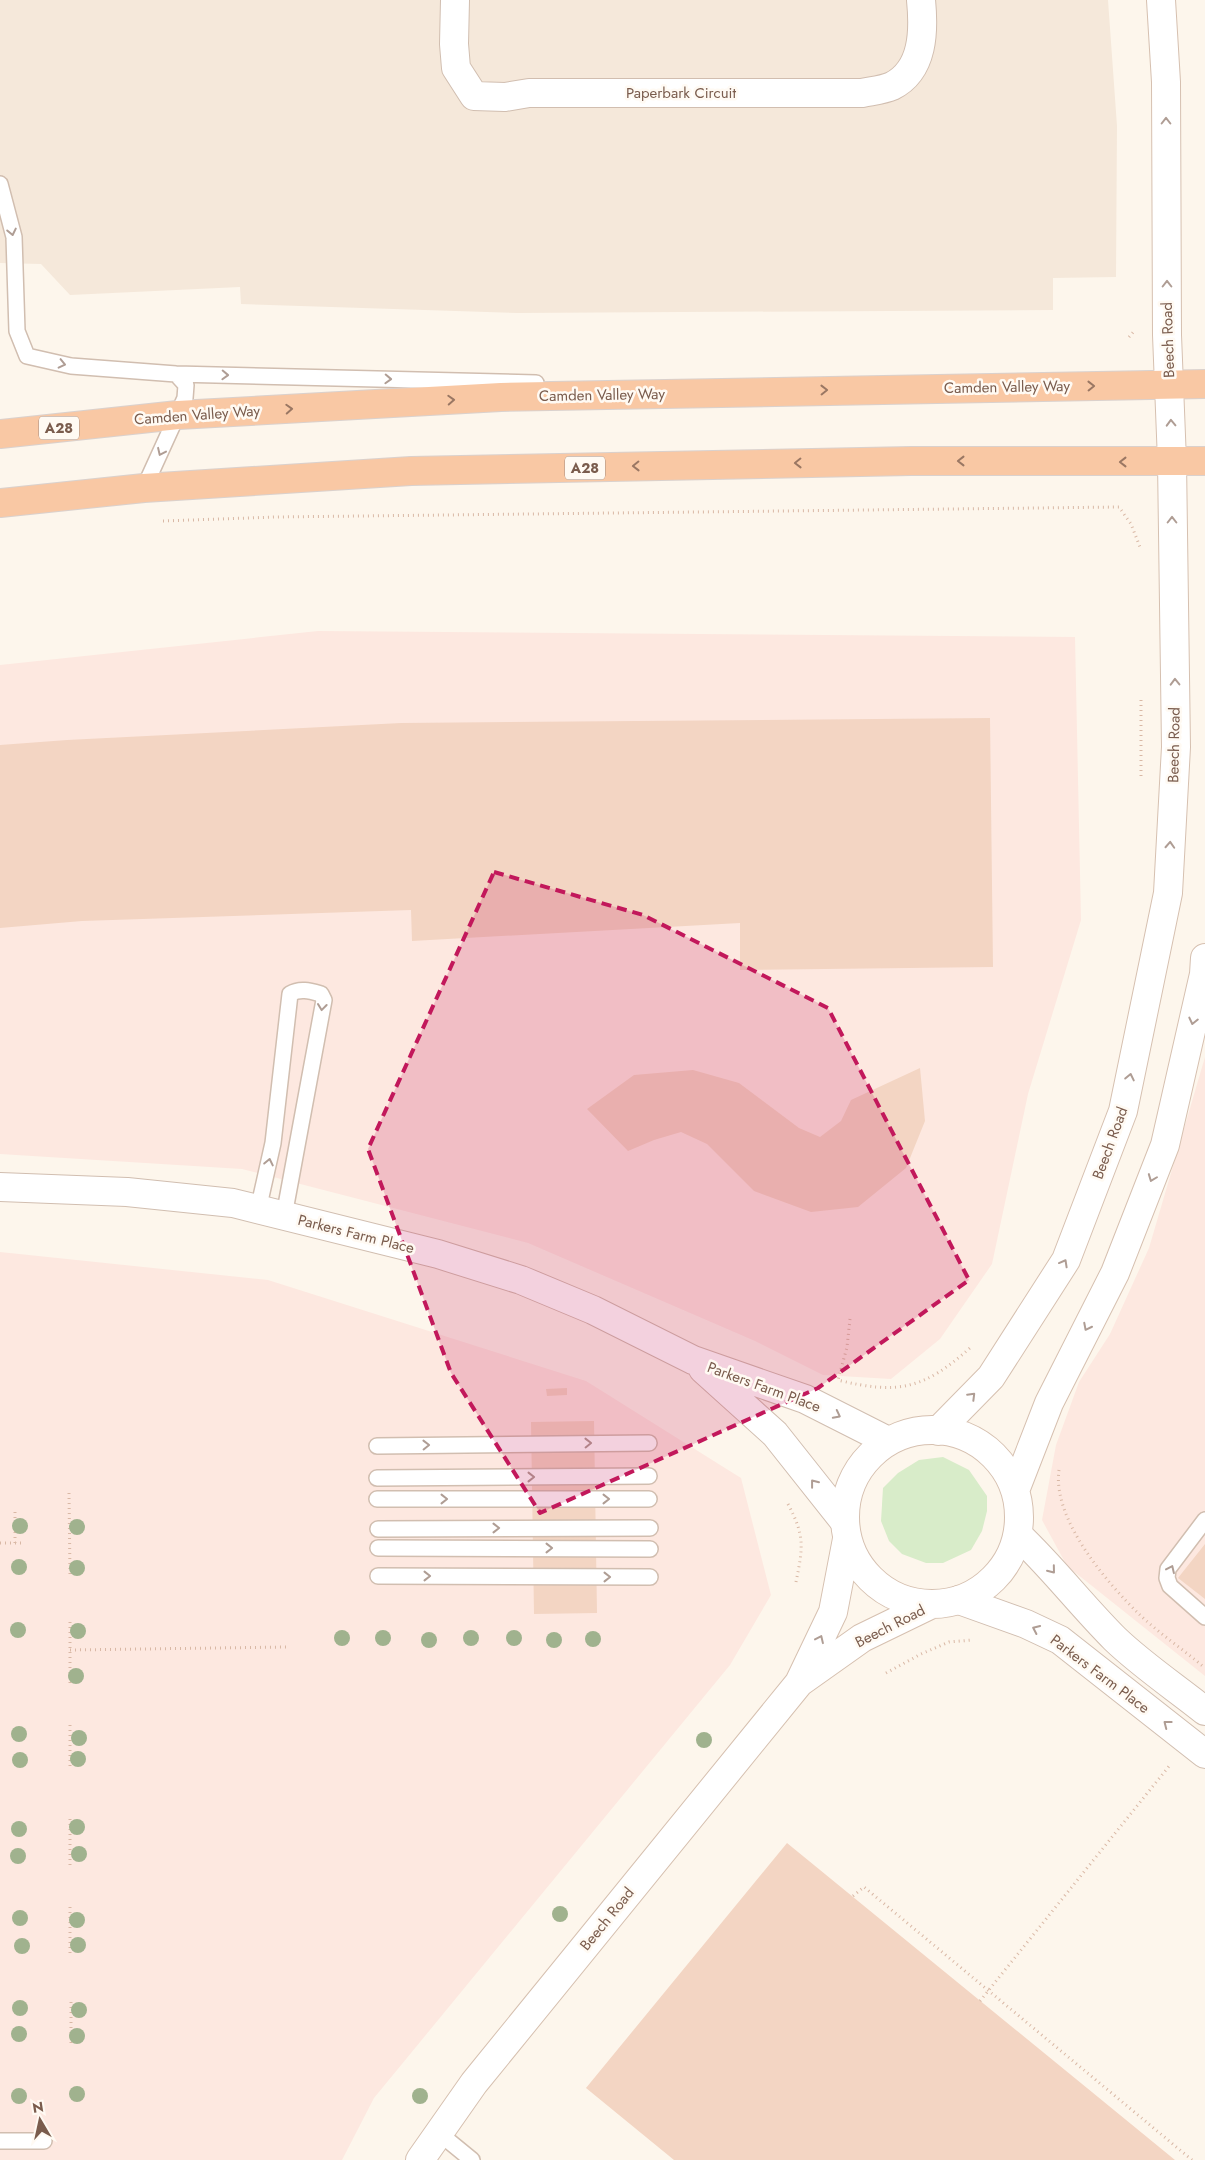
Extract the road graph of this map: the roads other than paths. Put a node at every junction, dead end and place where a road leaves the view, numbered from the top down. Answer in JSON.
{"nodes":[{"id":1,"x":455,"y":0,"type":"edge"},
{"id":2,"x":921,"y":0,"type":"edge"},
{"id":3,"x":1161,"y":0,"type":"edge"},
{"id":4,"x":0,"y":184,"type":"edge"},
{"id":5,"x":176,"y":374,"type":"junction"},
{"id":6,"x":1205,"y":384,"type":"edge"},
{"id":7,"x":1170,"y":385,"type":"junction"},
{"id":8,"x":796,"y":391,"type":"junction"},
{"id":9,"x":178,"y":415,"type":"junction"},
{"id":10,"x":0,"y":434,"type":"edge"},
{"id":11,"x":1205,"y":460,"type":"edge"},
{"id":12,"x":1172,"y":461,"type":"junction"},
{"id":13,"x":144,"y":488,"type":"junction"},
{"id":14,"x":0,"y":503,"type":"edge"},
{"id":15,"x":1205,"y":958,"type":"edge"},
{"id":16,"x":0,"y":1187,"type":"edge"},
{"id":17,"x":271,"y":1213,"type":"junction"},
{"id":18,"x":693,"y":1360,"type":"junction"},
{"id":19,"x":938,"y":1431,"type":"junction"},
{"id":20,"x":888,"y":1441,"type":"junction"},
{"id":21,"x":649,"y":1443,"type":"dead end"},
{"id":22,"x":377,"y":1446,"type":"dead end"},
{"id":23,"x":649,"y":1476,"type":"dead end"},
{"id":24,"x":377,"y":1478,"type":"dead end"},
{"id":25,"x":1016,"y":1488,"type":"junction"},
{"id":26,"x":377,"y":1499,"type":"dead end"},
{"id":27,"x":649,"y":1499,"type":"dead end"},
{"id":28,"x":1205,"y":1520,"type":"edge"},
{"id":29,"x":650,"y":1528,"type":"dead end"},
{"id":30,"x":378,"y":1529,"type":"dead end"},
{"id":31,"x":846,"y":1530,"type":"junction"},
{"id":32,"x":1018,"y":1535,"type":"junction"},
{"id":33,"x":378,"y":1548,"type":"dead end"},
{"id":34,"x":650,"y":1549,"type":"dead end"},
{"id":35,"x":378,"y":1576,"type":"dead end"},
{"id":36,"x":650,"y":1577,"type":"dead end"},
{"id":37,"x":959,"y":1600,"type":"junction"},
{"id":38,"x":932,"y":1604,"type":"junction"},
{"id":39,"x":1205,"y":1617,"type":"edge"},
{"id":40,"x":799,"y":1683,"type":"junction"},
{"id":41,"x":1205,"y":1711,"type":"edge"},
{"id":42,"x":1205,"y":1754,"type":"edge"},
{"id":43,"x":438,"y":2133,"type":"junction"},
{"id":44,"x":44,"y":2140,"type":"dead end"},
{"id":45,"x":0,"y":2141,"type":"edge"},
{"id":46,"x":420,"y":2160,"type":"edge"},
{"id":47,"x":472,"y":2160,"type":"edge"}],
"edges":[{"from":1,"to":2,"type":"main road","name":"Paperbark Circuit"},
{"from":7,"to":3,"type":"main road","name":"Beech Road","one_way":true},
{"from":4,"to":5,"type":"lane","one_way":true},
{"from":5,"to":8,"type":"lane","one_way":true},
{"from":5,"to":9,"type":"lane"},
{"from":6,"to":7,"type":"highway","name":"Camden Valley Way","number":"A28"},
{"from":8,"to":7,"type":"highway","name":"Camden Valley Way","number":"A28","one_way":true},
{"from":12,"to":7,"type":"main road","name":"Beech Road","one_way":true},
{"from":9,"to":8,"type":"highway","name":"Camden Valley Way","number":"A28","one_way":true},
{"from":9,"to":10,"type":"highway","name":"Camden Valley Way","number":"A28"},
{"from":9,"to":13,"type":"lane","one_way":true},
{"from":11,"to":12,"type":"highway","number":"A28"},
{"from":12,"to":13,"type":"highway","number":"A28","one_way":true},
{"from":19,"to":12,"type":"main road","name":"Beech Road","one_way":true},
{"from":13,"to":14,"type":"highway","number":"A28"},
{"from":15,"to":25,"type":"main road","one_way":true},
{"from":16,"to":17,"type":"main road","name":"Parkers Farm Place"},
{"from":17,"to":17,"type":"lane","one_way":true},
{"from":17,"to":18,"type":"main road","name":"Parkers Farm Place"},
{"from":18,"to":20,"type":"main road","name":"Parkers Farm Place","one_way":true},
{"from":31,"to":18,"type":"main road","name":"Parkers Farm Place","one_way":true},
{"from":19,"to":20,"type":"main road"},
{"from":19,"to":25,"type":"main road"},
{"from":20,"to":31,"type":"main road"},
{"from":22,"to":21,"type":"lane","one_way":true},
{"from":24,"to":23,"type":"lane","one_way":true},
{"from":25,"to":32,"type":"main road"},
{"from":26,"to":27,"type":"lane","one_way":true},
{"from":39,"to":28,"type":"lane","one_way":true},
{"from":30,"to":29,"type":"lane","one_way":true},
{"from":31,"to":38,"type":"main road"},
{"from":40,"to":31,"type":"main road","name":"Beech Road","one_way":true},
{"from":32,"to":37,"type":"main road"},
{"from":32,"to":41,"type":"main road","one_way":true},
{"from":33,"to":34,"type":"lane","one_way":true},
{"from":35,"to":36,"type":"lane","one_way":true},
{"from":37,"to":38,"type":"main road"},
{"from":42,"to":37,"type":"main road","name":"Parkers Farm Place","one_way":true},
{"from":38,"to":40,"type":"main road","name":"Beech Road"},
{"from":40,"to":43,"type":"main road","name":"Beech Road"},
{"from":43,"to":46,"type":"main road","name":"Beech Road"},
{"from":43,"to":47,"type":"lane"},
{"from":44,"to":45,"type":"lane"}]}
